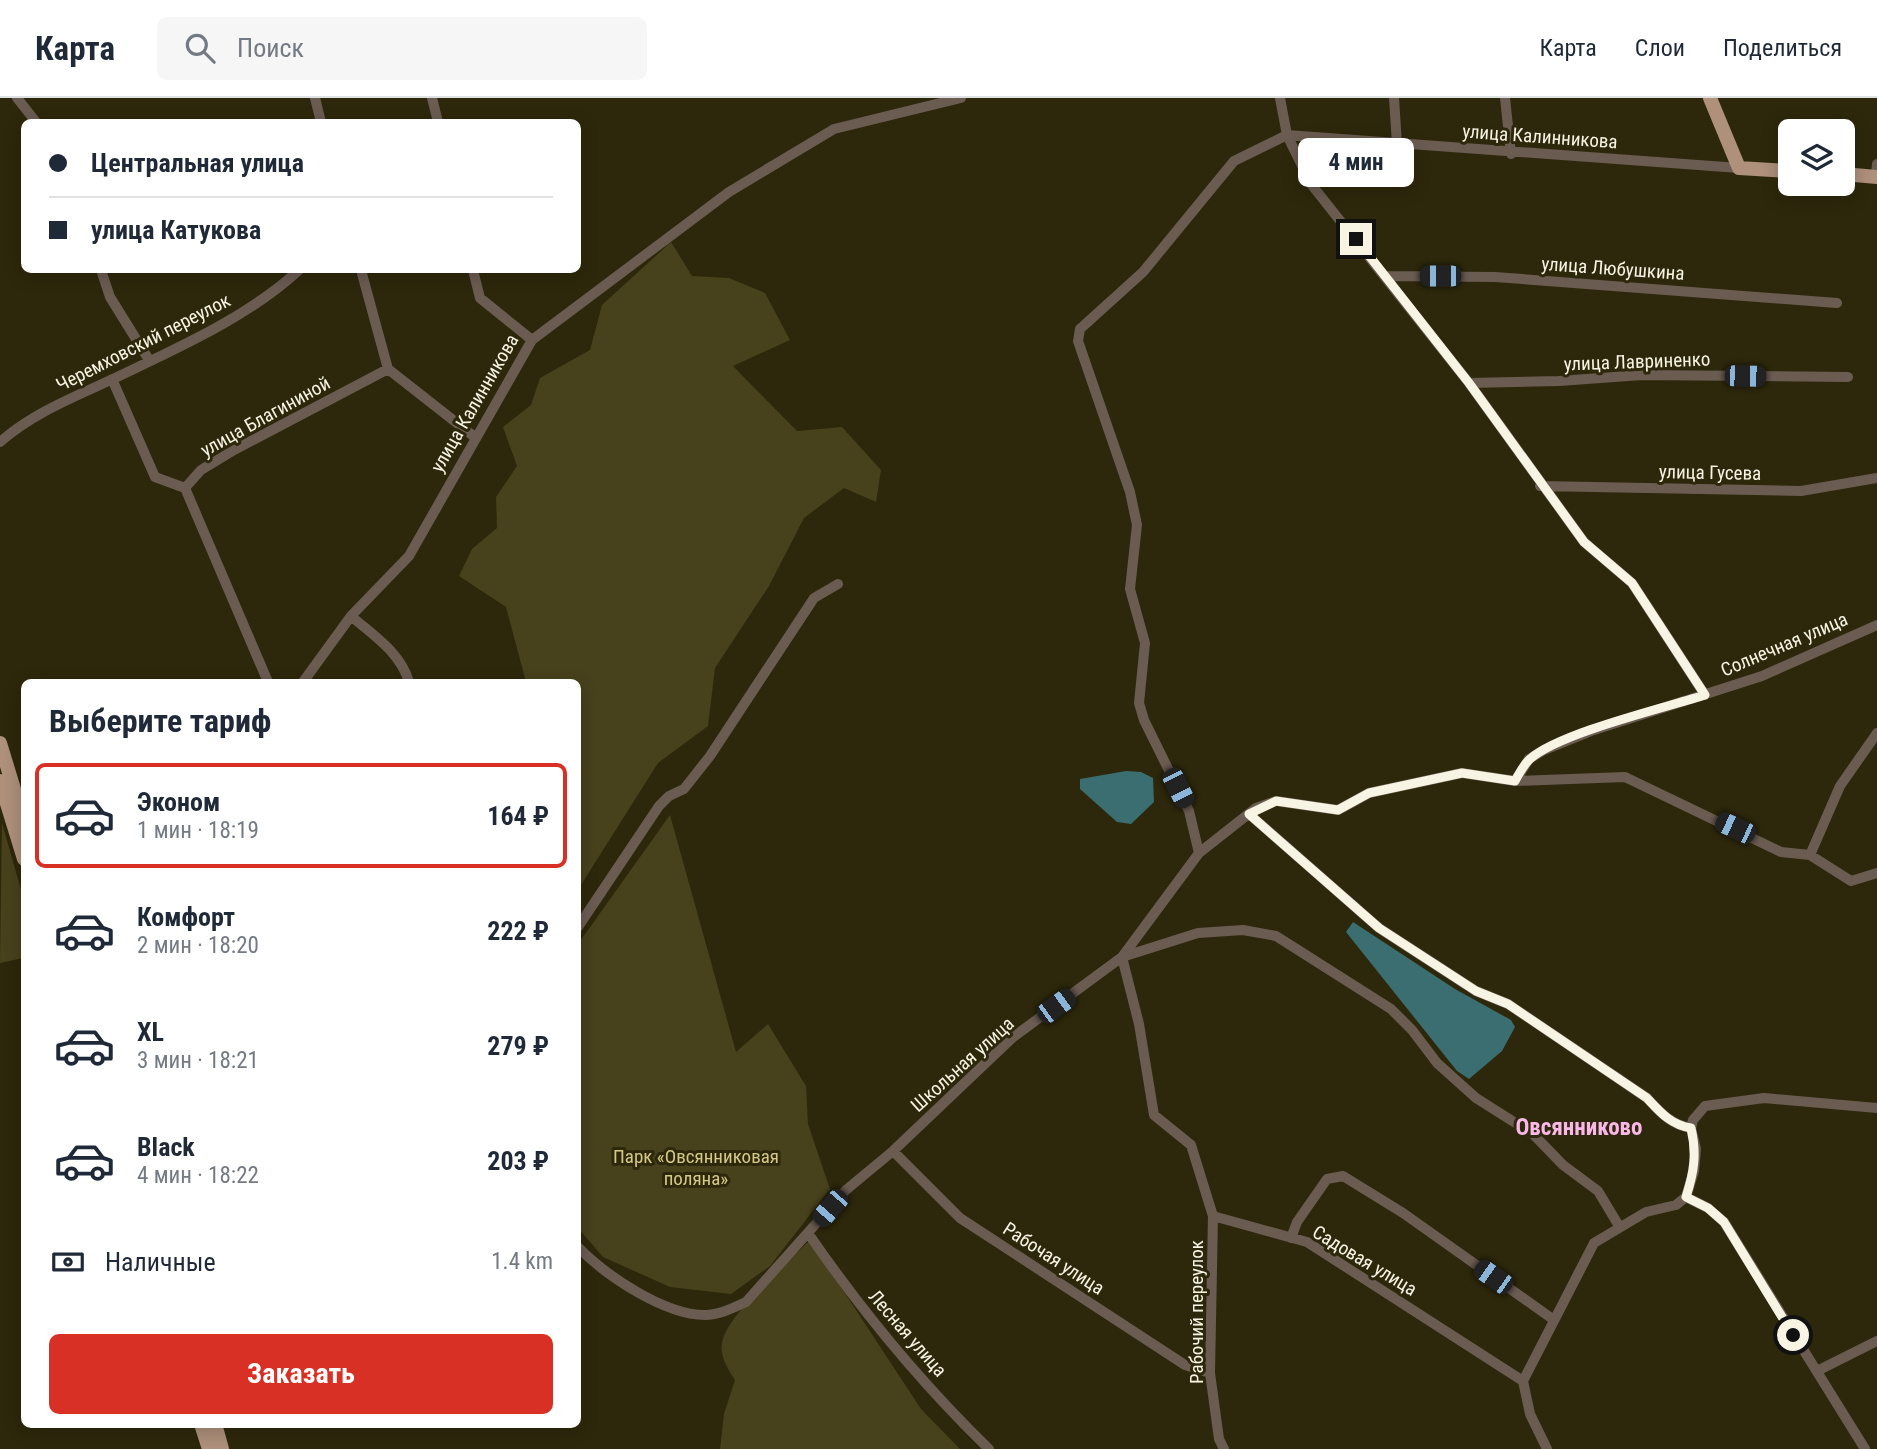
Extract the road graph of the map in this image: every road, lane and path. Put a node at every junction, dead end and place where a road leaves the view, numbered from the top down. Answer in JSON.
{"nodes":[{"id":1,"x":17,"y":98,"type":"edge"},
{"id":2,"x":315,"y":98,"type":"edge"},
{"id":3,"x":432,"y":98,"type":"edge"},
{"id":4,"x":961,"y":98,"type":"edge"},
{"id":5,"x":1280,"y":98,"type":"edge"},
{"id":6,"x":1394,"y":98,"type":"edge"},
{"id":7,"x":1505,"y":98,"type":"edge"},
{"id":8,"x":1710,"y":98,"type":"edge"},
{"id":9,"x":34,"y":119,"type":"edge"},
{"id":10,"x":320,"y":119,"type":"edge"},
{"id":11,"x":437,"y":119,"type":"edge"},
{"id":12,"x":1287,"y":135,"type":"junction"},
{"id":13,"x":1397,"y":144,"type":"junction"},
{"id":14,"x":1511,"y":154,"type":"junction"},
{"id":15,"x":1739,"y":168,"type":"junction"},
{"id":16,"x":1778,"y":170,"type":"edge"},
{"id":17,"x":1877,"y":172,"type":"edge"},
{"id":18,"x":1855,"y":173,"type":"edge"},
{"id":19,"x":102,"y":273,"type":"edge"},
{"id":20,"x":296,"y":273,"type":"edge"},
{"id":21,"x":362,"y":273,"type":"edge"},
{"id":22,"x":475,"y":273,"type":"edge"},
{"id":23,"x":1386,"y":276,"type":"junction"},
{"id":24,"x":1837,"y":303,"type":"dead end"},
{"id":25,"x":532,"y":340,"type":"junction"},
{"id":26,"x":149,"y":360,"type":"junction"},
{"id":27,"x":388,"y":369,"type":"junction"},
{"id":28,"x":1848,"y":377,"type":"dead end"},
{"id":29,"x":112,"y":379,"type":"junction"},
{"id":30,"x":1469,"y":383,"type":"junction"},
{"id":31,"x":476,"y":438,"type":"junction"},
{"id":32,"x":0,"y":442,"type":"edge"},
{"id":33,"x":1877,"y":478,"type":"edge"},
{"id":34,"x":1540,"y":486,"type":"junction"},
{"id":35,"x":185,"y":488,"type":"junction"},
{"id":36,"x":838,"y":584,"type":"dead end"},
{"id":37,"x":351,"y":616,"type":"junction"},
{"id":38,"x":1877,"y":625,"type":"edge"},
{"id":39,"x":267,"y":679,"type":"edge"},
{"id":40,"x":305,"y":679,"type":"edge"},
{"id":41,"x":408,"y":679,"type":"edge"},
{"id":42,"x":1705,"y":695,"type":"junction"},
{"id":43,"x":1877,"y":733,"type":"edge"},
{"id":44,"x":0,"y":743,"type":"edge"},
{"id":45,"x":0,"y":781,"type":"edge"},
{"id":46,"x":1515,"y":781,"type":"junction"},
{"id":47,"x":21,"y":812,"type":"edge"},
{"id":48,"x":1249,"y":814,"type":"junction"},
{"id":49,"x":21,"y":849,"type":"edge"},
{"id":50,"x":1199,"y":853,"type":"junction"},
{"id":51,"x":1810,"y":855,"type":"junction"},
{"id":52,"x":1877,"y":873,"type":"edge"},
{"id":53,"x":581,"y":923,"type":"edge"},
{"id":54,"x":1122,"y":957,"type":"junction"},
{"id":55,"x":1877,"y":1108,"type":"edge"},
{"id":56,"x":1691,"y":1128,"type":"junction"},
{"id":57,"x":893,"y":1151,"type":"junction"},
{"id":58,"x":1686,"y":1197,"type":"junction"},
{"id":59,"x":1213,"y":1216,"type":"junction"},
{"id":60,"x":1619,"y":1226,"type":"junction"},
{"id":61,"x":808,"y":1233,"type":"junction"},
{"id":62,"x":1291,"y":1238,"type":"junction"},
{"id":63,"x":581,"y":1250,"type":"edge"},
{"id":64,"x":1554,"y":1320,"type":"junction"},
{"id":65,"x":1877,"y":1341,"type":"edge"},
{"id":66,"x":1817,"y":1371,"type":"junction"},
{"id":67,"x":1210,"y":1373,"type":"junction"},
{"id":68,"x":1523,"y":1381,"type":"junction"},
{"id":69,"x":202,"y":1428,"type":"edge"},
{"id":70,"x":216,"y":1428,"type":"edge"},
{"id":71,"x":209,"y":1449,"type":"edge"},
{"id":72,"x":222,"y":1449,"type":"edge"},
{"id":73,"x":989,"y":1449,"type":"edge"},
{"id":74,"x":1224,"y":1449,"type":"edge"},
{"id":75,"x":1547,"y":1449,"type":"edge"},
{"id":76,"x":1866,"y":1449,"type":"edge"}],
"edges":[{"from":1,"to":9,"type":"street"},
{"from":2,"to":10,"type":"street"},
{"from":3,"to":11,"type":"street"},
{"from":4,"to":25,"type":"street","name":"улица Калинникова"},
{"from":5,"to":12,"type":"street"},
{"from":6,"to":13,"type":"street"},
{"from":7,"to":14,"type":"street"},
{"from":8,"to":15,"type":"main road"},
{"from":12,"to":13,"type":"street","name":"улица Калинникова"},
{"from":12,"to":23,"type":"street"},
{"from":12,"to":50,"type":"street"},
{"from":13,"to":14,"type":"street","name":"улица Калинникова"},
{"from":14,"to":15,"type":"street","name":"улица Калинникова"},
{"from":15,"to":16,"type":"main road","name":"улица Калинникова"},
{"from":17,"to":18,"type":"main road"},
{"from":19,"to":26,"type":"street"},
{"from":20,"to":26,"type":"street","name":"Черемховский переулок"},
{"from":21,"to":27,"type":"street"},
{"from":22,"to":25,"type":"street"},
{"from":23,"to":24,"type":"street","name":"улица Любушкина"},
{"from":23,"to":30,"type":"street"},
{"from":25,"to":31,"type":"street","name":"улица Калинникова"},
{"from":26,"to":29,"type":"street","name":"Черемховский переулок"},
{"from":27,"to":31,"type":"street"},
{"from":27,"to":35,"type":"street","name":"улица Благининой"},
{"from":28,"to":30,"type":"street","name":"улица Лавриненко"},
{"from":29,"to":32,"type":"street","name":"Черемховский переулок"},
{"from":29,"to":35,"type":"street"},
{"from":30,"to":34,"type":"street"},
{"from":31,"to":37,"type":"street","name":"улица Калинникова"},
{"from":33,"to":34,"type":"street","name":"улица Гусева"},
{"from":34,"to":42,"type":"street"},
{"from":35,"to":39,"type":"street"},
{"from":36,"to":53,"type":"street"},
{"from":37,"to":40,"type":"street","name":"улица Калинникова"},
{"from":37,"to":41,"type":"street"},
{"from":38,"to":42,"type":"street","name":"Солнечная улица"},
{"from":42,"to":46,"type":"street","name":"Солнечная улица"},
{"from":43,"to":51,"type":"street"},
{"from":44,"to":47,"type":"main road"},
{"from":45,"to":49,"type":"main road"},
{"from":46,"to":48,"type":"street","name":"Школьная улица"},
{"from":46,"to":51,"type":"street","name":"Школьная улица"},
{"from":48,"to":50,"type":"street","name":"Школьная улица"},
{"from":48,"to":56,"type":"street"},
{"from":50,"to":54,"type":"street","name":"Школьная улица"},
{"from":51,"to":52,"type":"street"},
{"from":54,"to":57,"type":"street","name":"Школьная улица"},
{"from":54,"to":59,"type":"street"},
{"from":54,"to":60,"type":"street"},
{"from":55,"to":56,"type":"street"},
{"from":56,"to":58,"type":"street"},
{"from":57,"to":61,"type":"street","name":"Школьная улица"},
{"from":57,"to":67,"type":"street","name":"Рабочая улица"},
{"from":58,"to":60,"type":"street"},
{"from":58,"to":66,"type":"street"},
{"from":59,"to":62,"type":"street","name":"Садовая улица"},
{"from":59,"to":67,"type":"street","name":"Рабочий переулок"},
{"from":60,"to":64,"type":"street"},
{"from":61,"to":63,"type":"street","name":"Школьная улица"},
{"from":61,"to":73,"type":"street","name":"Лесная улица"},
{"from":62,"to":64,"type":"street"},
{"from":62,"to":68,"type":"street","name":"Садовая улица"},
{"from":64,"to":68,"type":"street"},
{"from":65,"to":66,"type":"street"},
{"from":66,"to":76,"type":"street"},
{"from":67,"to":74,"type":"street","name":"Рабочий переулок"},
{"from":68,"to":75,"type":"street"},
{"from":69,"to":71,"type":"main road"},
{"from":70,"to":72,"type":"main road"}]}
